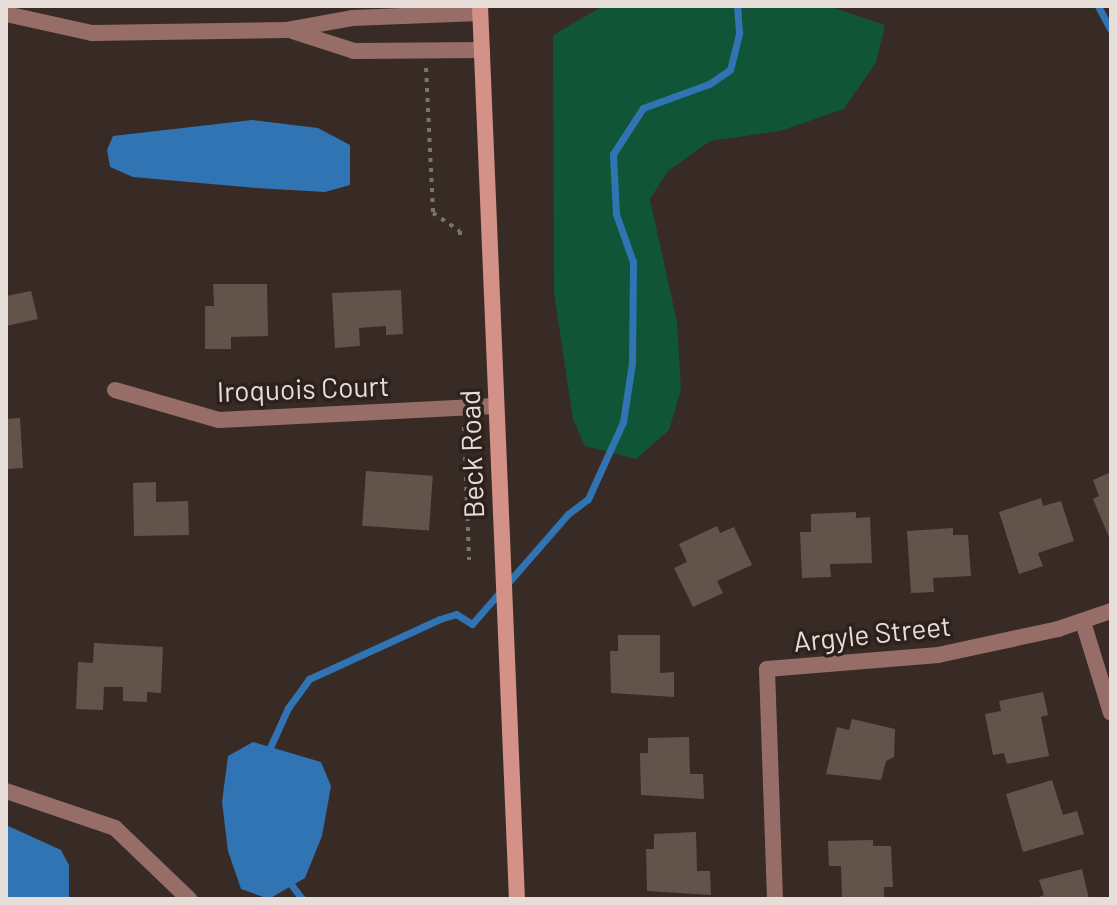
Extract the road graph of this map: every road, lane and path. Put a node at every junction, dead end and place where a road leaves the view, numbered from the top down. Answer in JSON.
{"nodes":[{"id":1,"x":480,"y":9,"type":"edge"},
{"id":2,"x":6,"y":14,"type":"edge"},
{"id":3,"x":286,"y":30,"type":"junction"},
{"id":4,"x":482,"y":50,"type":"junction"},
{"id":5,"x":425,"y":52,"type":"junction"},
{"id":6,"x":460,"y":239,"type":"dead end"},
{"id":7,"x":115,"y":390,"type":"dead end"},
{"id":8,"x":495,"y":406,"type":"junction"},
{"id":9,"x":464,"y":408,"type":"junction"},
{"id":10,"x":469,"y":560,"type":"dead end"},
{"id":11,"x":1111,"y":611,"type":"edge"},
{"id":12,"x":1083,"y":622,"type":"junction"},
{"id":13,"x":1111,"y":713,"type":"edge"},
{"id":14,"x":6,"y":791,"type":"edge"},
{"id":15,"x":189,"y":899,"type":"edge"},
{"id":16,"x":517,"y":899,"type":"edge"},
{"id":17,"x":775,"y":899,"type":"edge"}],
"edges":[{"from":1,"to":3,"type":"street"},
{"from":1,"to":4,"type":"main road","name":"Beck Road"},
{"from":2,"to":3,"type":"street"},
{"from":3,"to":5,"type":"street"},
{"from":4,"to":5,"type":"street"},
{"from":4,"to":8,"type":"main road","name":"Beck Road"},
{"from":5,"to":6,"type":"path"},
{"from":7,"to":9,"type":"street","name":"Iroquois Court"},
{"from":8,"to":9,"type":"street","name":"Iroquois Court"},
{"from":8,"to":16,"type":"main road","name":"Beck Road"},
{"from":9,"to":10,"type":"path"},
{"from":11,"to":12,"type":"street","name":"Argyle Street"},
{"from":12,"to":13,"type":"street"},
{"from":12,"to":17,"type":"street","name":"Argyle Street"},
{"from":14,"to":15,"type":"street"}]}
